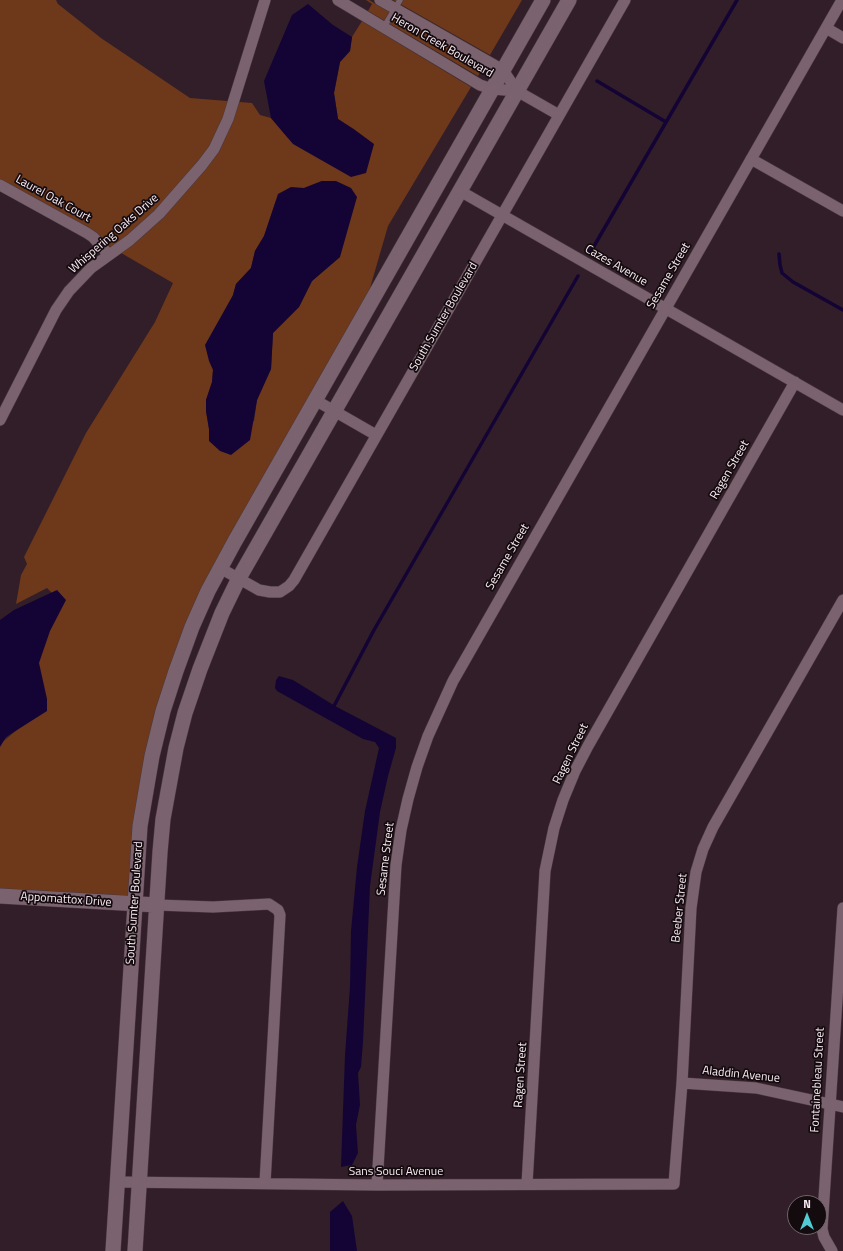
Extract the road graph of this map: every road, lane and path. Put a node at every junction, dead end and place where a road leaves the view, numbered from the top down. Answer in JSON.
{"nodes":[{"id":1,"x":265,"y":0,"type":"edge"},
{"id":2,"x":338,"y":0,"type":"edge"},
{"id":3,"x":380,"y":0,"type":"edge"},
{"id":4,"x":543,"y":0,"type":"edge"},
{"id":5,"x":569,"y":0,"type":"edge"},
{"id":6,"x":625,"y":0,"type":"edge"},
{"id":7,"x":842,"y":0,"type":"edge"},
{"id":8,"x":398,"y":4,"type":"edge"},
{"id":9,"x":384,"y":27,"type":"junction"},
{"id":10,"x":826,"y":28,"type":"junction"},
{"id":11,"x":843,"y":38,"type":"edge"},
{"id":12,"x":503,"y":70,"type":"junction"},
{"id":13,"x":492,"y":89,"type":"junction"},
{"id":14,"x":517,"y":91,"type":"junction"},
{"id":15,"x":559,"y":115,"type":"junction"},
{"id":16,"x":751,"y":159,"type":"junction"},
{"id":17,"x":0,"y":185,"type":"edge"},
{"id":18,"x":460,"y":191,"type":"junction"},
{"id":19,"x":843,"y":211,"type":"edge"},
{"id":20,"x":502,"y":216,"type":"junction"},
{"id":21,"x":109,"y":255,"type":"junction"},
{"id":22,"x":665,"y":309,"type":"junction"},
{"id":23,"x":795,"y":382,"type":"junction"},
{"id":24,"x":315,"y":400,"type":"junction"},
{"id":25,"x":843,"y":410,"type":"edge"},
{"id":26,"x":334,"y":411,"type":"junction"},
{"id":27,"x":0,"y":420,"type":"edge"},
{"id":28,"x":376,"y":435,"type":"junction"},
{"id":29,"x":220,"y":568,"type":"junction"},
{"id":30,"x":239,"y":578,"type":"junction"},
{"id":31,"x":843,"y":600,"type":"edge"},
{"id":32,"x":0,"y":896,"type":"edge"},
{"id":33,"x":135,"y":905,"type":"junction"},
{"id":34,"x":157,"y":905,"type":"junction"},
{"id":35,"x":843,"y":908,"type":"edge"},
{"id":36,"x":841,"y":967,"type":"edge"},
{"id":37,"x":682,"y":1082,"type":"junction"},
{"id":38,"x":830,"y":1104,"type":"junction"},
{"id":39,"x":843,"y":1107,"type":"edge"},
{"id":40,"x":117,"y":1182,"type":"junction"},
{"id":41,"x":139,"y":1182,"type":"junction"},
{"id":42,"x":265,"y":1183,"type":"junction"},
{"id":43,"x":527,"y":1184,"type":"junction"},
{"id":44,"x":674,"y":1184,"type":"joint"},
{"id":45,"x":377,"y":1185,"type":"junction"},
{"id":46,"x":113,"y":1251,"type":"edge"},
{"id":47,"x":135,"y":1251,"type":"edge"},
{"id":48,"x":832,"y":1251,"type":"edge"}],
"edges":[{"from":1,"to":21,"type":"street","name":"Whispering Oaks Drive"},
{"from":2,"to":9,"type":"street","name":"Heron Creek Boulevard"},
{"from":3,"to":8,"type":"street","name":"Heron Creek Boulevard"},
{"from":4,"to":12,"type":"main road","name":"South Sumter Boulevard"},
{"from":5,"to":14,"type":"main road","name":"South Sumter Boulevard"},
{"from":6,"to":15,"type":"street","name":"South Sumter Boulevard"},
{"from":7,"to":10,"type":"street","name":"Sesame Street"},
{"from":8,"to":9,"type":"lane"},
{"from":8,"to":12,"type":"street","name":"Heron Creek Boulevard"},
{"from":9,"to":13,"type":"street","name":"Heron Creek Boulevard"},
{"from":10,"to":11,"type":"street"},
{"from":10,"to":16,"type":"street","name":"Sesame Street"},
{"from":12,"to":13,"type":"main road","name":"South Sumter Boulevard"},
{"from":12,"to":14,"type":"street","name":"Heron Creek Boulevard"},
{"from":13,"to":14,"type":"street","name":"Heron Creek Boulevard"},
{"from":13,"to":24,"type":"main road","name":"South Sumter Boulevard"},
{"from":14,"to":15,"type":"street","name":"Heron Creek Boulevard"},
{"from":14,"to":18,"type":"main road","name":"South Sumter Boulevard"},
{"from":15,"to":20,"type":"street","name":"South Sumter Boulevard"},
{"from":16,"to":19,"type":"street"},
{"from":16,"to":22,"type":"street","name":"Sesame Street"},
{"from":17,"to":21,"type":"street","name":"Laurel Oak Court"},
{"from":18,"to":20,"type":"street","name":"Cazes Avenue"},
{"from":18,"to":26,"type":"main road","name":"South Sumter Boulevard"},
{"from":20,"to":22,"type":"street","name":"Cazes Avenue"},
{"from":20,"to":28,"type":"street","name":"South Sumter Boulevard"},
{"from":21,"to":27,"type":"street","name":"Whispering Oaks Drive"},
{"from":22,"to":23,"type":"street","name":"Cazes Avenue"},
{"from":22,"to":45,"type":"street","name":"Sesame Street"},
{"from":23,"to":25,"type":"street","name":"Cazes Avenue"},
{"from":23,"to":43,"type":"street","name":"Ragen Street"},
{"from":24,"to":26,"type":"street"},
{"from":24,"to":29,"type":"main road","name":"South Sumter Boulevard"},
{"from":26,"to":28,"type":"street"},
{"from":26,"to":30,"type":"main road","name":"South Sumter Boulevard"},
{"from":28,"to":30,"type":"street","name":"South Sumter Boulevard"},
{"from":29,"to":30,"type":"street","name":"South Sumter Boulevard"},
{"from":29,"to":33,"type":"main road","name":"South Sumter Boulevard"},
{"from":30,"to":34,"type":"main road","name":"South Sumter Boulevard"},
{"from":31,"to":37,"type":"street","name":"Beeber Street"},
{"from":32,"to":33,"type":"main road","name":"Appomattox Drive"},
{"from":33,"to":34,"type":"main road","name":"Appomattox Drive"},
{"from":33,"to":40,"type":"main road","name":"South Sumter Boulevard"},
{"from":34,"to":41,"type":"main road","name":"South Sumter Boulevard"},
{"from":34,"to":42,"type":"street"},
{"from":35,"to":36,"type":"street","name":"Fontainebleau Street"},
{"from":36,"to":38,"type":"street","name":"Fontainebleau Street"},
{"from":37,"to":38,"type":"street","name":"Aladdin Avenue"},
{"from":37,"to":44,"type":"street","name":"Beeber Street"},
{"from":38,"to":39,"type":"street","name":"Aladdin Avenue"},
{"from":38,"to":48,"type":"street","name":"Fontainebleau Street"},
{"from":40,"to":41,"type":"street","name":"Sans Souci Avenue"},
{"from":40,"to":46,"type":"main road","name":"South Sumter Boulevard"},
{"from":41,"to":42,"type":"street","name":"Sans Souci Avenue"},
{"from":41,"to":47,"type":"main road","name":"South Sumter Boulevard"},
{"from":42,"to":45,"type":"street","name":"Sans Souci Avenue"},
{"from":43,"to":44,"type":"street","name":"Sans Souci Avenue"},
{"from":43,"to":45,"type":"street","name":"Sans Souci Avenue"}]}
